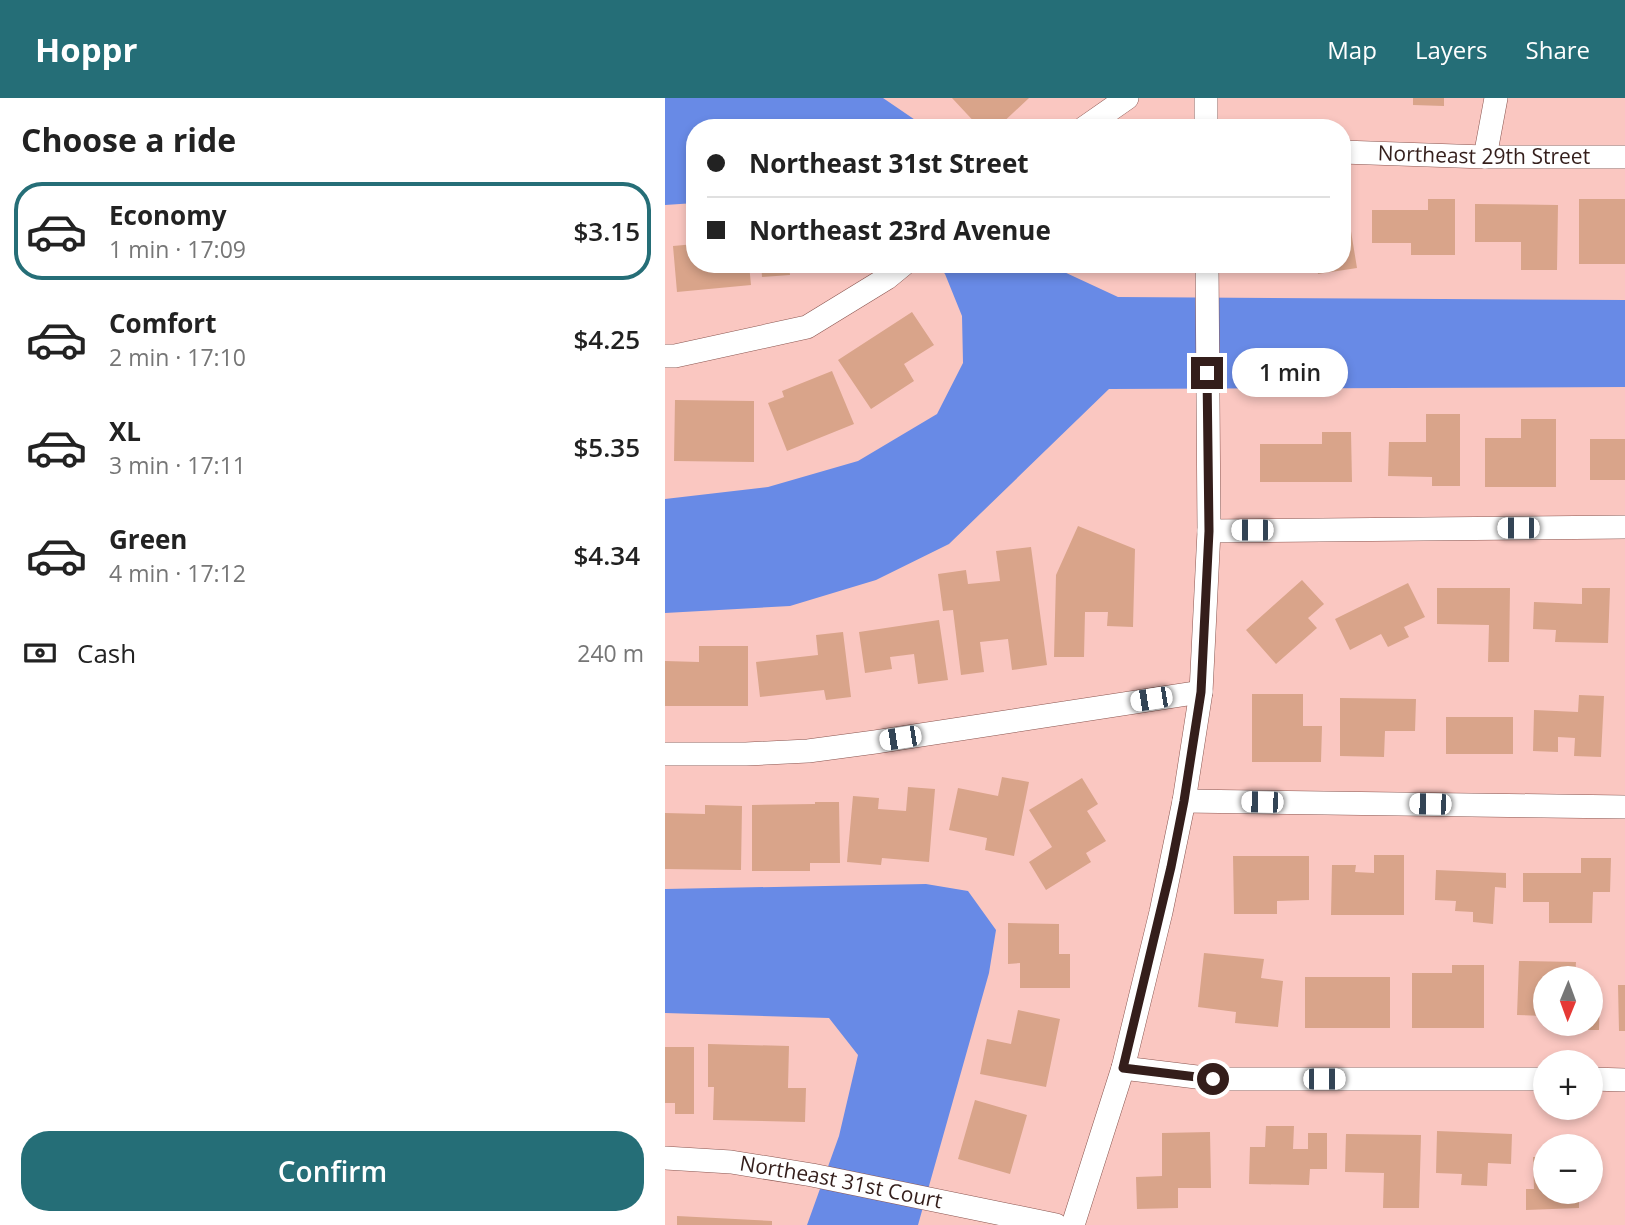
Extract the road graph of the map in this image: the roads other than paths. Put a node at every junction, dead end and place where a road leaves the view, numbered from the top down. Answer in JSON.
{"nodes":[{"id":1,"x":1127,"y":98,"type":"edge"},
{"id":2,"x":1206,"y":98,"type":"edge"},
{"id":3,"x":1496,"y":98,"type":"edge"},
{"id":4,"x":1097,"y":119,"type":"edge"},
{"id":5,"x":1206,"y":119,"type":"edge"},
{"id":6,"x":1351,"y":152,"type":"edge"},
{"id":7,"x":1485,"y":157,"type":"junction"},
{"id":8,"x":1625,"y":157,"type":"edge"},
{"id":9,"x":893,"y":273,"type":"edge"},
{"id":10,"x":1207,"y":273,"type":"edge"},
{"id":11,"x":665,"y":356,"type":"edge"},
{"id":12,"x":1625,"y":527,"type":"edge"},
{"id":13,"x":1209,"y":531,"type":"junction"},
{"id":14,"x":1201,"y":692,"type":"junction"},
{"id":15,"x":665,"y":754,"type":"edge"},
{"id":16,"x":1184,"y":801,"type":"junction"},
{"id":17,"x":1625,"y":807,"type":"edge"},
{"id":18,"x":1123,"y":1068,"type":"junction"},
{"id":19,"x":1533,"y":1079,"type":"edge"},
{"id":20,"x":1603,"y":1079,"type":"edge"},
{"id":21,"x":1625,"y":1080,"type":"edge"},
{"id":22,"x":665,"y":1158,"type":"edge"},
{"id":23,"x":1056,"y":1225,"type":"edge"},
{"id":24,"x":1073,"y":1225,"type":"edge"}],
"edges":[{"from":1,"to":4,"type":"street"},
{"from":2,"to":5,"type":"street"},
{"from":3,"to":7,"type":"street"},
{"from":6,"to":7,"type":"street","name":"Northeast 29th Street"},
{"from":7,"to":8,"type":"street","name":"Northeast 29th Street"},
{"from":9,"to":11,"type":"street"},
{"from":10,"to":13,"type":"street"},
{"from":12,"to":13,"type":"street"},
{"from":13,"to":14,"type":"street"},
{"from":14,"to":15,"type":"street"},
{"from":14,"to":16,"type":"street"},
{"from":16,"to":17,"type":"street"},
{"from":16,"to":18,"type":"street"},
{"from":18,"to":19,"type":"street"},
{"from":18,"to":24,"type":"street"},
{"from":20,"to":21,"type":"street"},
{"from":22,"to":23,"type":"street","name":"Northeast 31st Court"}]}
